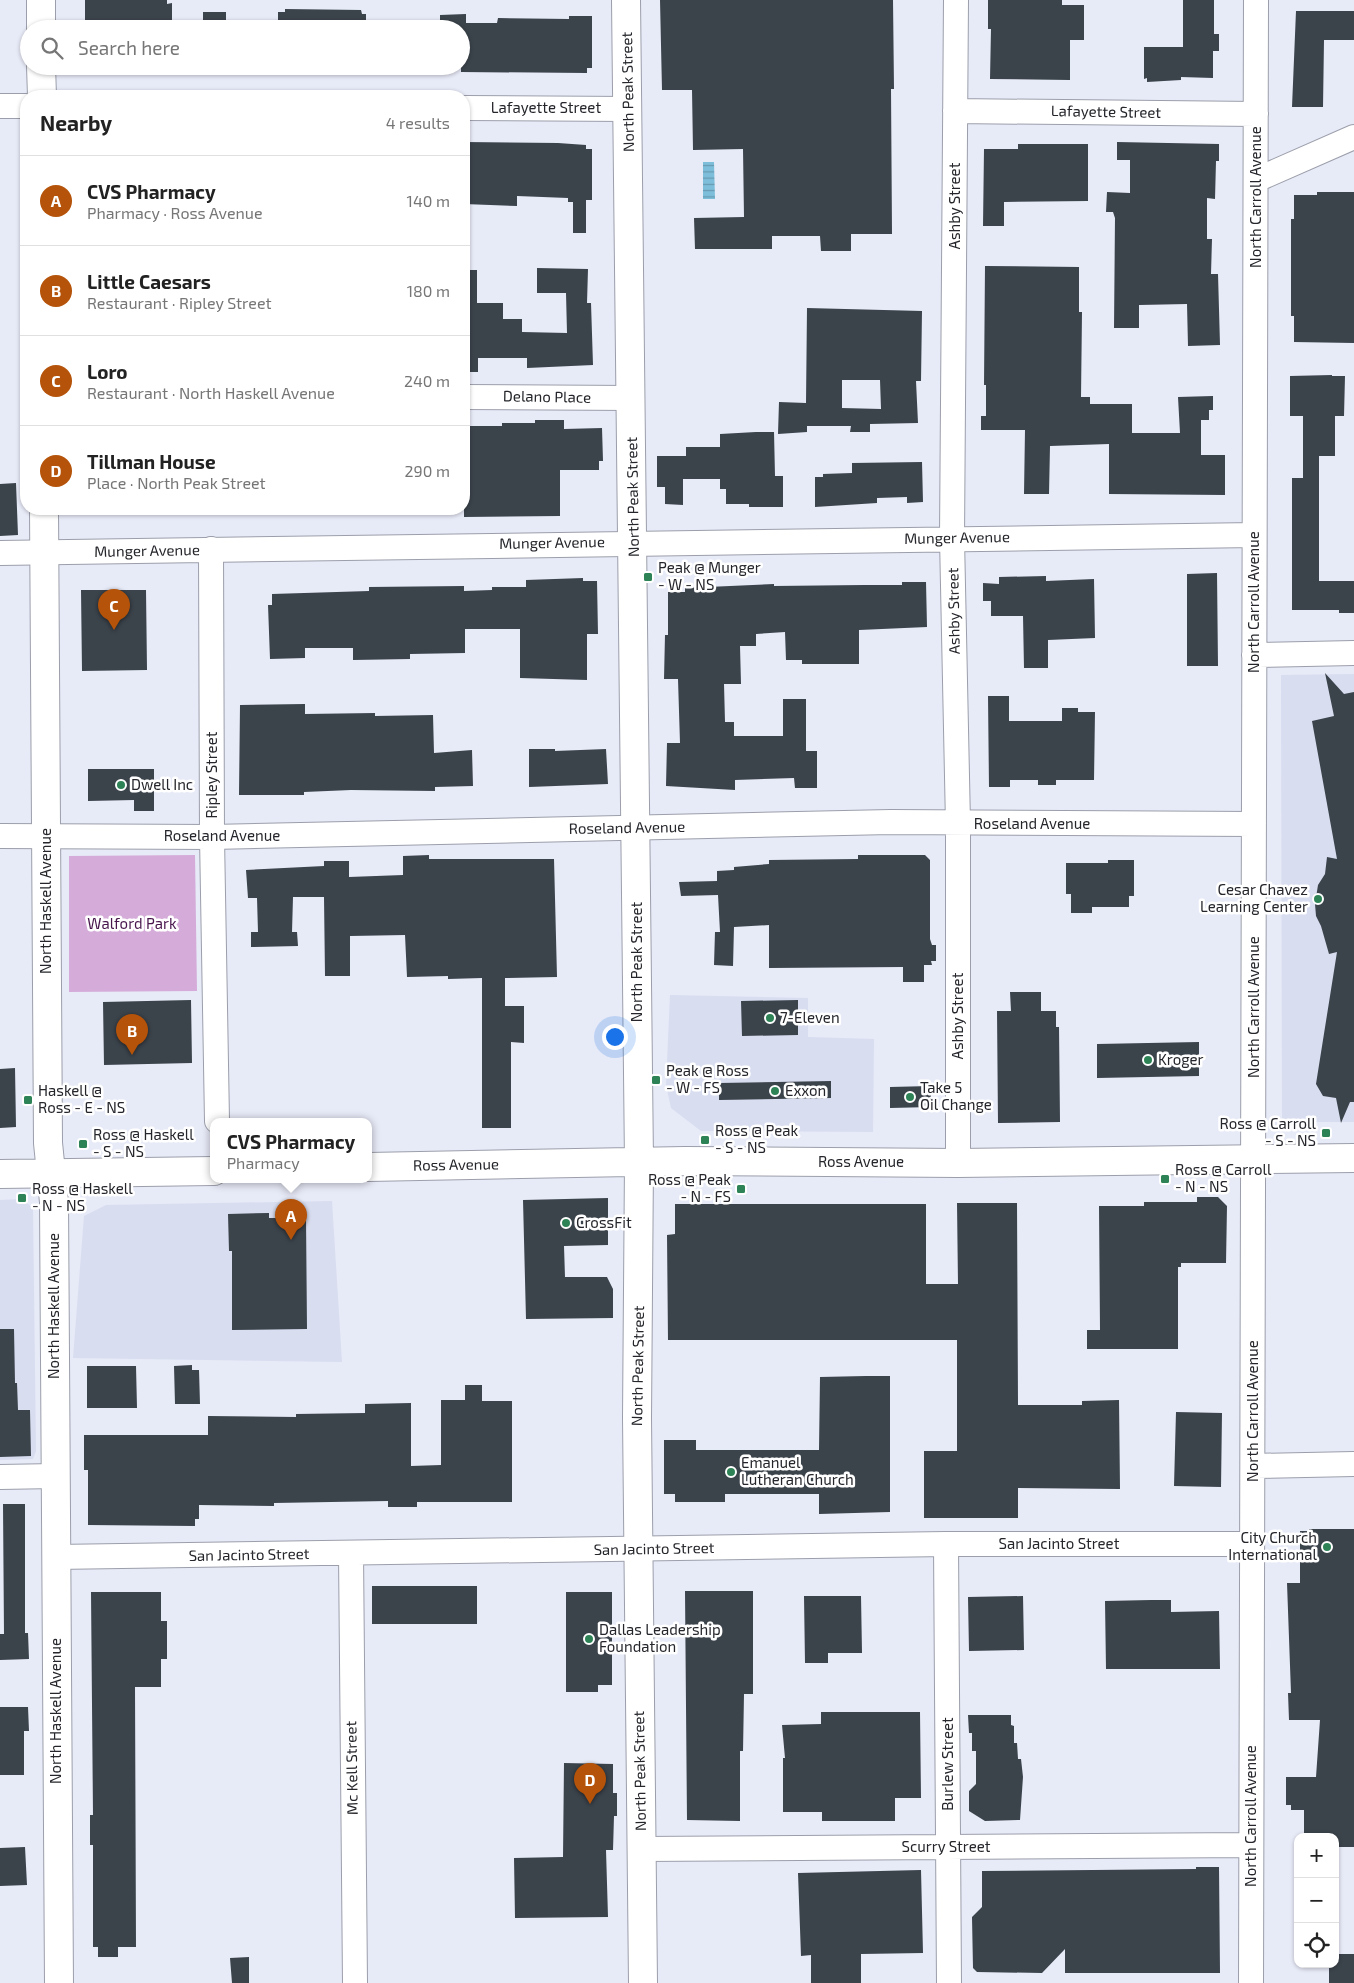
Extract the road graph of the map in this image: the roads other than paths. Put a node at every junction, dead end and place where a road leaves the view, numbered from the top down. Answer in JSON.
{"nodes":[{"id":1,"x":41,"y":0,"type":"edge"},
{"id":2,"x":626,"y":0,"type":"edge"},
{"id":3,"x":956,"y":0,"type":"edge"},
{"id":4,"x":1256,"y":0,"type":"edge"},
{"id":5,"x":41,"y":20,"type":"edge"},
{"id":6,"x":41,"y":75,"type":"edge"},
{"id":7,"x":42,"y":90,"type":"edge"},
{"id":8,"x":0,"y":106,"type":"edge"},
{"id":9,"x":20,"y":106,"type":"edge"},
{"id":10,"x":470,"y":108,"type":"edge"},
{"id":11,"x":628,"y":109,"type":"junction"},
{"id":12,"x":955,"y":111,"type":"junction"},
{"id":13,"x":1256,"y":114,"type":"junction"},
{"id":14,"x":1354,"y":137,"type":"edge"},
{"id":15,"x":1256,"y":180,"type":"junction"},
{"id":16,"x":470,"y":397,"type":"edge"},
{"id":17,"x":631,"y":398,"type":"junction"},
{"id":18,"x":44,"y":515,"type":"edge"},
{"id":19,"x":1254,"y":535,"type":"junction"},
{"id":20,"x":952,"y":538,"type":"junction"},
{"id":21,"x":633,"y":542,"type":"junction"},
{"id":22,"x":211,"y":549,"type":"junction"},
{"id":23,"x":44,"y":552,"type":"junction"},
{"id":24,"x":0,"y":553,"type":"edge"},
{"id":25,"x":1354,"y":653,"type":"edge"},
{"id":26,"x":1254,"y":655,"type":"junction"},
{"id":27,"x":958,"y":824,"type":"junction"},
{"id":28,"x":1254,"y":824,"type":"junction"},
{"id":29,"x":636,"y":828,"type":"junction"},
{"id":30,"x":46,"y":835,"type":"junction"},
{"id":31,"x":0,"y":836,"type":"edge"},
{"id":32,"x":212,"y":837,"type":"junction"},
{"id":33,"x":217,"y":1118,"type":"edge"},
{"id":34,"x":1354,"y":1158,"type":"edge"},
{"id":35,"x":1254,"y":1160,"type":"junction"},
{"id":36,"x":639,"y":1162,"type":"junction"},
{"id":37,"x":958,"y":1163,"type":"junction"},
{"id":38,"x":372,"y":1166,"type":"edge"},
{"id":39,"x":210,"y":1171,"type":"edge"},
{"id":40,"x":50,"y":1173,"type":"junction"},
{"id":41,"x":0,"y":1174,"type":"edge"},
{"id":42,"x":1354,"y":1464,"type":"edge"},
{"id":43,"x":1253,"y":1466,"type":"junction"},
{"id":44,"x":55,"y":1476,"type":"junction"},
{"id":45,"x":0,"y":1477,"type":"edge"},
{"id":46,"x":946,"y":1544,"type":"junction"},
{"id":47,"x":1252,"y":1544,"type":"junction"},
{"id":48,"x":639,"y":1549,"type":"junction"},
{"id":49,"x":350,"y":1553,"type":"junction"},
{"id":50,"x":55,"y":1557,"type":"junction"},
{"id":51,"x":1251,"y":1845,"type":"junction"},
{"id":52,"x":948,"y":1847,"type":"junction"},
{"id":53,"x":641,"y":1849,"type":"junction"},
{"id":54,"x":59,"y":1983,"type":"edge"},
{"id":55,"x":355,"y":1983,"type":"edge"},
{"id":56,"x":643,"y":1983,"type":"edge"},
{"id":57,"x":949,"y":1983,"type":"edge"},
{"id":58,"x":1251,"y":1983,"type":"edge"}],
"edges":[{"from":1,"to":5,"type":"main road"},
{"from":2,"to":11,"type":"main road","name":"North Peak Street"},
{"from":3,"to":12,"type":"street","name":"Ashby Street"},
{"from":4,"to":13,"type":"street","name":"North Carroll Avenue"},
{"from":6,"to":7,"type":"main road"},
{"from":8,"to":9,"type":"street"},
{"from":10,"to":11,"type":"street","name":"Lafayette Street"},
{"from":11,"to":17,"type":"main road","name":"North Peak Street"},
{"from":12,"to":13,"type":"street","name":"Lafayette Street"},
{"from":12,"to":20,"type":"street","name":"Ashby Street"},
{"from":13,"to":15,"type":"street","name":"North Carroll Avenue"},
{"from":14,"to":15,"type":"street"},
{"from":15,"to":19,"type":"street","name":"North Carroll Avenue"},
{"from":16,"to":17,"type":"street","name":"Delano Place"},
{"from":17,"to":21,"type":"main road","name":"North Peak Street"},
{"from":18,"to":23,"type":"main road","name":"North Haskell Avenue"},
{"from":19,"to":20,"type":"street","name":"Munger Avenue"},
{"from":19,"to":26,"type":"street","name":"North Carroll Avenue"},
{"from":20,"to":21,"type":"street","name":"Munger Avenue"},
{"from":20,"to":27,"type":"street","name":"Ashby Street"},
{"from":21,"to":22,"type":"street","name":"Munger Avenue"},
{"from":21,"to":29,"type":"main road","name":"North Peak Street"},
{"from":22,"to":23,"type":"street","name":"Munger Avenue"},
{"from":22,"to":32,"type":"street","name":"Ripley Street"},
{"from":23,"to":24,"type":"street","name":"Munger Avenue"},
{"from":23,"to":30,"type":"main road","name":"North Haskell Avenue"},
{"from":25,"to":26,"type":"street"},
{"from":26,"to":28,"type":"street","name":"North Carroll Avenue"},
{"from":27,"to":28,"type":"street","name":"Roseland Avenue"},
{"from":27,"to":29,"type":"street","name":"Roseland Avenue"},
{"from":27,"to":37,"type":"street","name":"Ashby Street"},
{"from":28,"to":35,"type":"street","name":"North Carroll Avenue"},
{"from":29,"to":32,"type":"street","name":"Roseland Avenue"},
{"from":29,"to":36,"type":"main road","name":"North Peak Street"},
{"from":30,"to":31,"type":"street","name":"Roseland Avenue"},
{"from":30,"to":32,"type":"street","name":"Roseland Avenue"},
{"from":30,"to":40,"type":"main road","name":"North Haskell Avenue"},
{"from":32,"to":33,"type":"street","name":"Ripley Street"},
{"from":34,"to":35,"type":"main road","name":"Ross Avenue"},
{"from":35,"to":37,"type":"main road","name":"Ross Avenue"},
{"from":35,"to":43,"type":"street","name":"North Carroll Avenue"},
{"from":36,"to":37,"type":"main road","name":"Ross Avenue"},
{"from":36,"to":38,"type":"main road","name":"Ross Avenue"},
{"from":36,"to":48,"type":"main road","name":"North Peak Street"},
{"from":39,"to":40,"type":"main road"},
{"from":40,"to":41,"type":"main road"},
{"from":40,"to":44,"type":"main road","name":"North Haskell Avenue"},
{"from":42,"to":43,"type":"street"},
{"from":43,"to":47,"type":"street","name":"North Carroll Avenue"},
{"from":44,"to":45,"type":"street"},
{"from":44,"to":50,"type":"main road","name":"North Haskell Avenue"},
{"from":46,"to":47,"type":"street","name":"San Jacinto Street"},
{"from":46,"to":48,"type":"street","name":"San Jacinto Street"},
{"from":46,"to":52,"type":"street","name":"Burlew Street"},
{"from":47,"to":51,"type":"street","name":"North Carroll Avenue"},
{"from":48,"to":49,"type":"street","name":"San Jacinto Street"},
{"from":48,"to":53,"type":"main road","name":"North Peak Street"},
{"from":49,"to":50,"type":"street","name":"San Jacinto Street"},
{"from":49,"to":55,"type":"street","name":"Mc Kell Street"},
{"from":50,"to":54,"type":"main road","name":"North Haskell Avenue"},
{"from":51,"to":52,"type":"street","name":"Scurry Street"},
{"from":51,"to":58,"type":"street","name":"North Carroll Avenue"},
{"from":52,"to":53,"type":"street","name":"Scurry Street"},
{"from":52,"to":57,"type":"street","name":"Burlew Street"},
{"from":53,"to":56,"type":"main road","name":"North Peak Street"}]}
